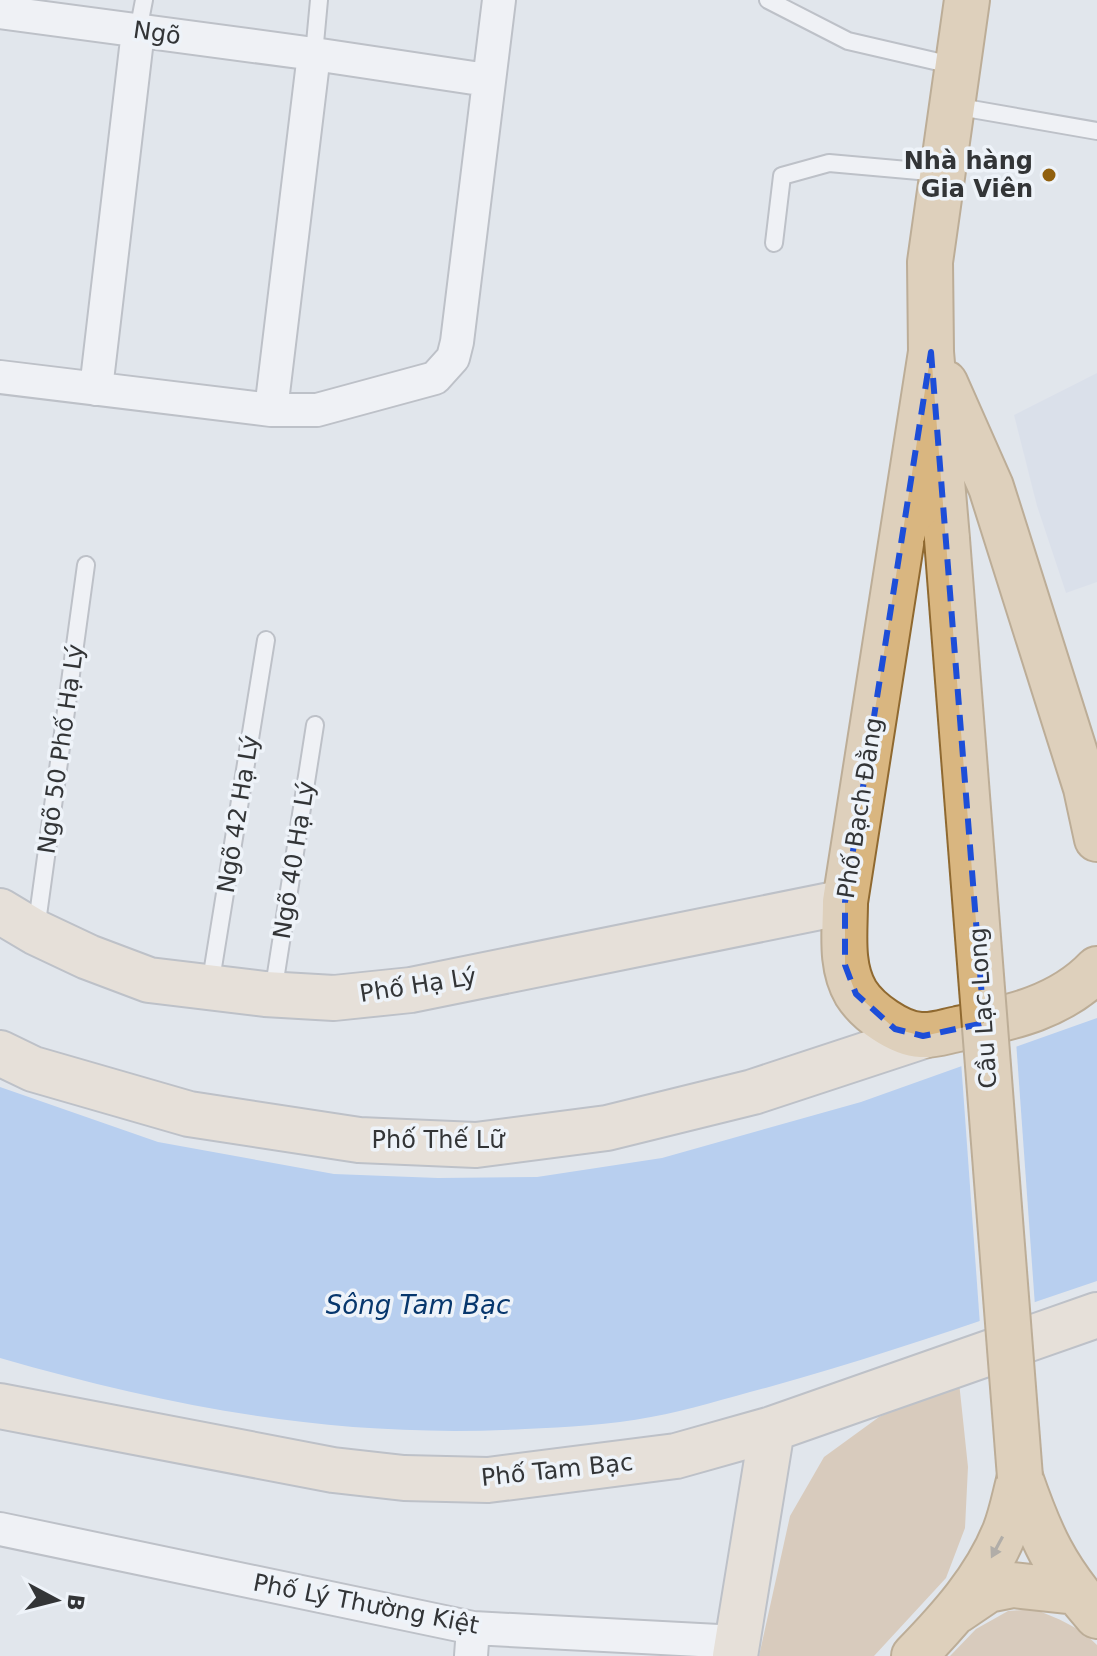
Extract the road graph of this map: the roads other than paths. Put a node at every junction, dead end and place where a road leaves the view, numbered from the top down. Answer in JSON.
{"nodes":[{"id":1,"x":319,"y":0,"type":"edge"},
{"id":2,"x":499,"y":0,"type":"edge"},
{"id":3,"x":768,"y":0,"type":"edge"},
{"id":4,"x":967,"y":0,"type":"edge"},
{"id":5,"x":0,"y":12,"type":"edge"},
{"id":6,"x":141,"y":15,"type":"edge"},
{"id":7,"x":314,"y":54,"type":"junction"},
{"id":8,"x":487,"y":80,"type":"junction"},
{"id":9,"x":955,"y":86,"type":"junction"},
{"id":10,"x":1097,"y":131,"type":"edge"},
{"id":11,"x":943,"y":173,"type":"junction"},
{"id":12,"x":774,"y":243,"type":"dead end"},
{"id":13,"x":931,"y":352,"type":"junction"},
{"id":14,"x":0,"y":377,"type":"edge"},
{"id":15,"x":96,"y":389,"type":"junction"},
{"id":16,"x":271,"y":410,"type":"junction"},
{"id":17,"x":947,"y":539,"type":"joint"},
{"id":18,"x":86,"y":565,"type":"dead end"},
{"id":19,"x":266,"y":640,"type":"dead end"},
{"id":20,"x":315,"y":725,"type":"dead end"},
{"id":21,"x":1092,"y":788,"type":"edge"},
{"id":22,"x":1097,"y":839,"type":"edge"},
{"id":23,"x":845,"y":902,"type":"junction"},
{"id":24,"x":18,"y":921,"type":"edge"},
{"id":25,"x":1097,"y":969,"type":"edge"},
{"id":26,"x":210,"y":988,"type":"junction"},
{"id":27,"x":273,"y":995,"type":"junction"},
{"id":28,"x":923,"y":1036,"type":"junction"},
{"id":29,"x":0,"y":1053,"type":"edge"},
{"id":30,"x":1097,"y":1315,"type":"edge"},
{"id":31,"x":0,"y":1406,"type":"edge"},
{"id":32,"x":772,"y":1429,"type":"junction"},
{"id":33,"x":1020,"y":1477,"type":"junction"},
{"id":34,"x":0,"y":1529,"type":"edge"},
{"id":35,"x":1086,"y":1604,"type":"edge"},
{"id":36,"x":957,"y":1611,"type":"junction"},
{"id":37,"x":472,"y":1642,"type":"edge"},
{"id":38,"x":736,"y":1649,"type":"edge"},
{"id":39,"x":914,"y":1656,"type":"edge"}],
"edges":[{"from":1,"to":7,"type":"lane"},
{"from":2,"to":8,"type":"street"},
{"from":3,"to":9,"type":"lane"},
{"from":4,"to":9,"type":"main road","name":"Phố Bạch Đằng"},
{"from":5,"to":6,"type":"street","name":"Ngõ"},
{"from":6,"to":7,"type":"street","name":"Ngõ"},
{"from":6,"to":15,"type":"street"},
{"from":7,"to":8,"type":"street","name":"Ngõ"},
{"from":7,"to":16,"type":"street"},
{"from":8,"to":16,"type":"street"},
{"from":9,"to":10,"type":"lane"},
{"from":9,"to":11,"type":"main road","name":"Phố Bạch Đằng"},
{"from":11,"to":12,"type":"lane"},
{"from":11,"to":13,"type":"main road","name":"Phố Bạch Đằng"},
{"from":13,"to":17,"type":"main road","name":"Phố Bạch Đằng"},
{"from":13,"to":21,"type":"main road","name":"Phố Bạch Đằng"},
{"from":13,"to":23,"type":"main road","name":"Phố Bạch Đằng"},
{"from":14,"to":15,"type":"street"},
{"from":15,"to":16,"type":"street"},
{"from":17,"to":33,"type":"main road","name":"Cầu Lạc Long","bridge":true},
{"from":18,"to":24,"type":"lane","name":"Ngõ 50 Phố Hạ Lý"},
{"from":19,"to":26,"type":"lane","name":"Ngõ 42 Hạ Lý"},
{"from":20,"to":27,"type":"lane","name":"Ngõ 40 Hạ Lý"},
{"from":21,"to":22,"type":"main road","name":"Phố Bạch Đằng"},
{"from":23,"to":27,"type":"street","name":"Phố Hạ Lý"},
{"from":23,"to":28,"type":"main road","name":"Phố Bạch Đằng"},
{"from":24,"to":26,"type":"street","name":"Phố Hạ Lý"},
{"from":25,"to":28,"type":"main road"},
{"from":26,"to":27,"type":"street","name":"Phố Hạ Lý"},
{"from":28,"to":29,"type":"street","name":"Phố Thế Lữ"},
{"from":30,"to":32,"type":"street","name":"Phố Tam Bạc"},
{"from":31,"to":32,"type":"street","name":"Phố Tam Bạc"},
{"from":32,"to":38,"type":"street"},
{"from":33,"to":35,"type":"main road"},
{"from":33,"to":36,"type":"main road","one_way":true},
{"from":34,"to":37,"type":"street","name":"Phố Lý Thường Kiệt"},
{"from":35,"to":36,"type":"main road"},
{"from":36,"to":39,"type":"main road"},
{"from":37,"to":38,"type":"street","name":"Phố Lý Thường Kiệt"}]}
